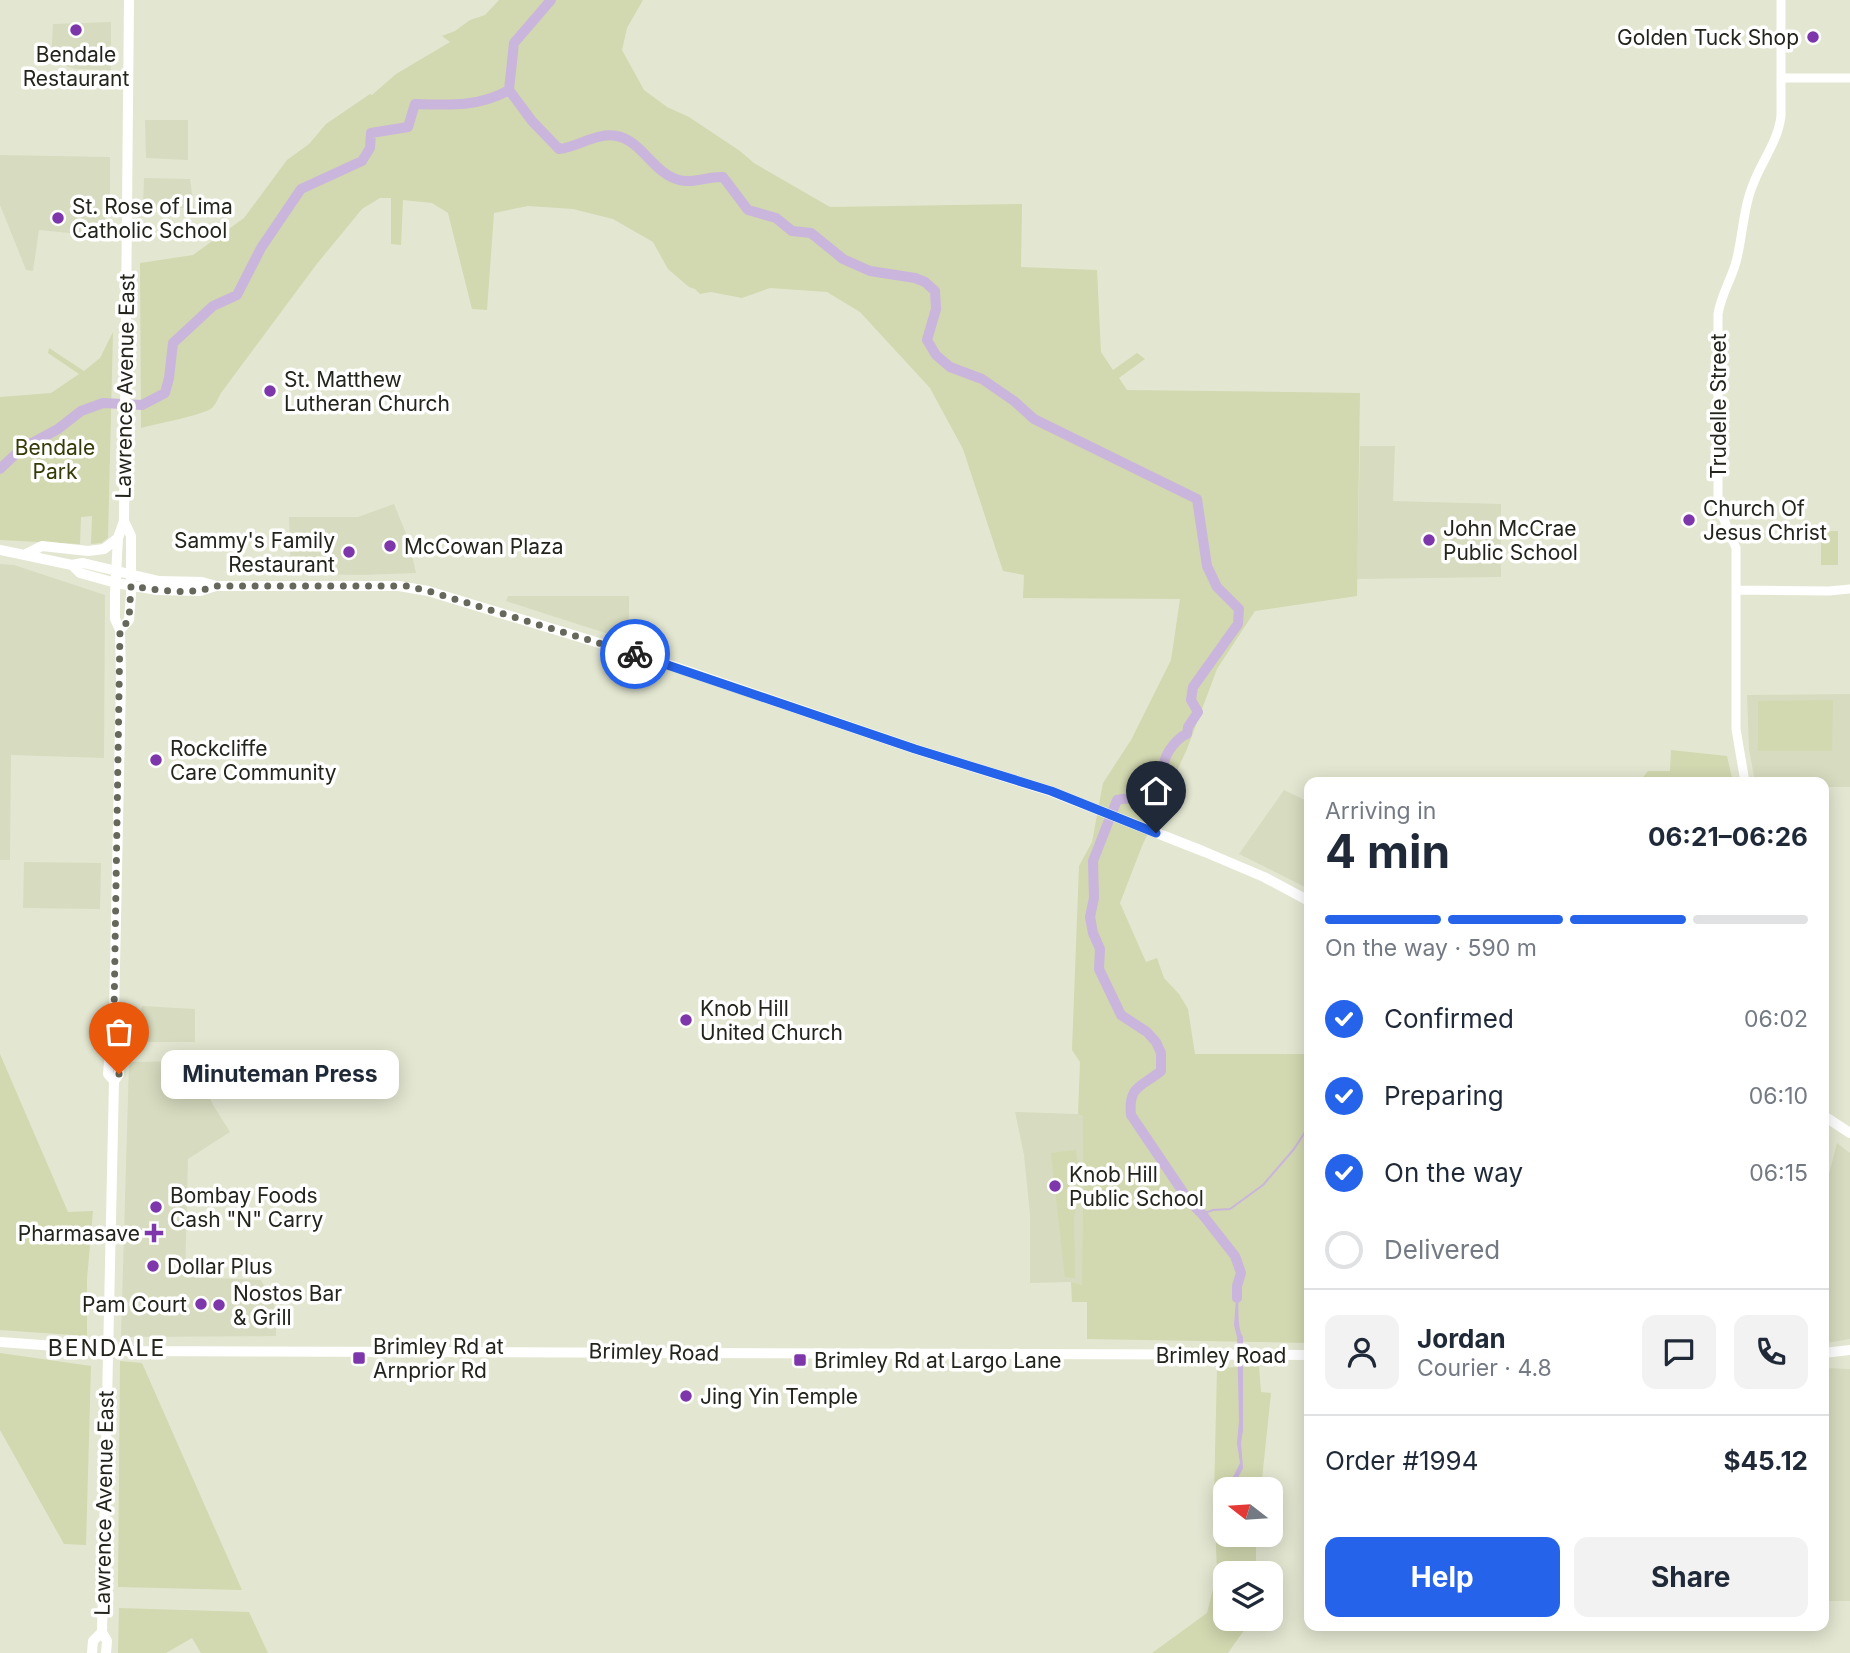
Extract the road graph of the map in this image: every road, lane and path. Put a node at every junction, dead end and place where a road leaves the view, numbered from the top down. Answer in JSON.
{"nodes":[{"id":1,"x":129,"y":0,"type":"edge"},
{"id":2,"x":1780,"y":0,"type":"edge"},
{"id":3,"x":1781,"y":78,"type":"junction"},
{"id":4,"x":1850,"y":78,"type":"edge"},
{"id":5,"x":124,"y":521,"type":"junction"},
{"id":6,"x":118,"y":538,"type":"junction"},
{"id":7,"x":0,"y":550,"type":"edge"},
{"id":8,"x":26,"y":554,"type":"junction"},
{"id":9,"x":116,"y":577,"type":"junction"},
{"id":10,"x":131,"y":581,"type":"junction"},
{"id":11,"x":1850,"y":589,"type":"edge"},
{"id":12,"x":1736,"y":590,"type":"junction"},
{"id":13,"x":120,"y":630,"type":"junction"},
{"id":14,"x":1744,"y":777,"type":"edge"},
{"id":15,"x":1304,"y":898,"type":"edge"},
{"id":16,"x":1829,"y":1119,"type":"edge"},
{"id":17,"x":1850,"y":1133,"type":"edge"},
{"id":18,"x":0,"y":1342,"type":"edge"},
{"id":19,"x":107,"y":1350,"type":"junction"},
{"id":20,"x":1850,"y":1350,"type":"edge"},
{"id":21,"x":1829,"y":1352,"type":"edge"},
{"id":22,"x":1304,"y":1355,"type":"edge"},
{"id":23,"x":102,"y":1632,"type":"junction"},
{"id":24,"x":92,"y":1653,"type":"edge"},
{"id":25,"x":106,"y":1653,"type":"edge"}],
"edges":[{"from":1,"to":5,"type":"main road","name":"Lawrence Avenue East"},
{"from":2,"to":3,"type":"street","name":"Trudelle Street"},
{"from":3,"to":4,"type":"street"},
{"from":3,"to":12,"type":"street","name":"Trudelle Street"},
{"from":5,"to":6,"type":"main road","name":"Lawrence Avenue East"},
{"from":5,"to":10,"type":"main road","name":"Lawrence Avenue East"},
{"from":6,"to":8,"type":"main road"},
{"from":6,"to":9,"type":"main road","name":"Lawrence Avenue East"},
{"from":7,"to":8,"type":"main road"},
{"from":8,"to":9,"type":"main road"},
{"from":9,"to":10,"type":"main road"},
{"from":9,"to":13,"type":"main road","name":"Lawrence Avenue East"},
{"from":10,"to":13,"type":"main road","name":"Lawrence Avenue East"},
{"from":10,"to":15,"type":"main road"},
{"from":11,"to":12,"type":"street"},
{"from":12,"to":14,"type":"street","name":"Trudelle Street"},
{"from":13,"to":19,"type":"main road","name":"Lawrence Avenue East"},
{"from":16,"to":17,"type":"main road"},
{"from":18,"to":19,"type":"main road","name":"Brimley Road"},
{"from":19,"to":22,"type":"main road","name":"Brimley Road"},
{"from":19,"to":23,"type":"main road","name":"Lawrence Avenue East"},
{"from":20,"to":21,"type":"main road"},
{"from":23,"to":24,"type":"main road","name":"Lawrence Avenue East"},
{"from":23,"to":25,"type":"main road","name":"Lawrence Avenue East"}]}
